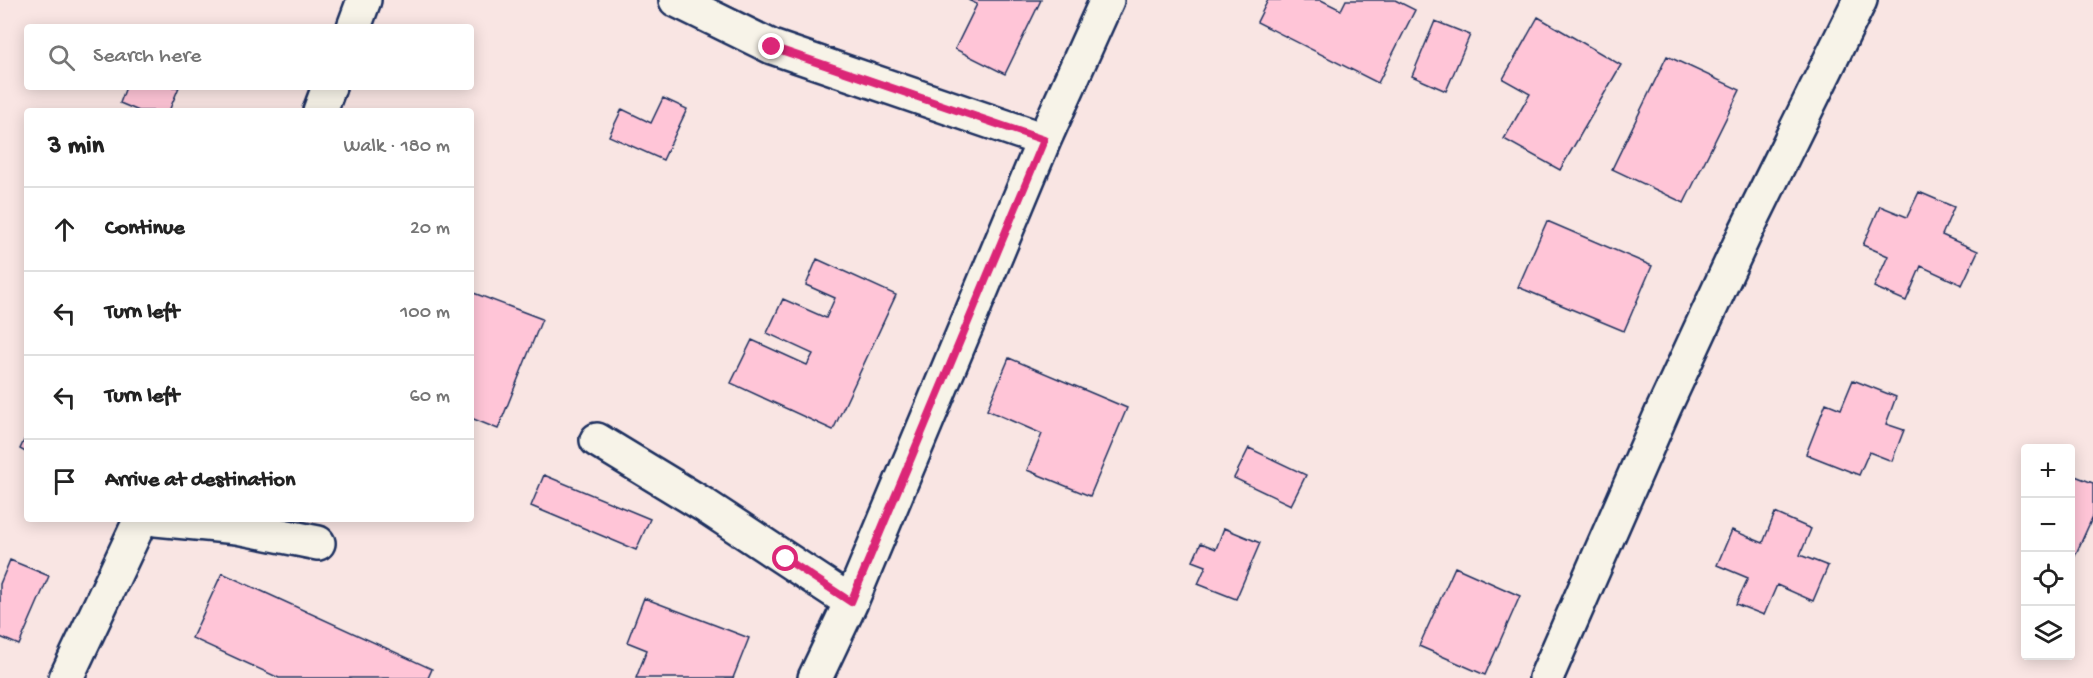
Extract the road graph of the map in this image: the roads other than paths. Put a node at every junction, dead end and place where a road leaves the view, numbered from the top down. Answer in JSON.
{"nodes":[{"id":1,"x":364,"y":0,"type":"edge"},
{"id":2,"x":676,"y":0,"type":"edge"},
{"id":3,"x":1107,"y":0,"type":"edge"},
{"id":4,"x":1860,"y":0,"type":"edge"},
{"id":5,"x":355,"y":24,"type":"edge"},
{"id":6,"x":328,"y":90,"type":"edge"},
{"id":7,"x":321,"y":108,"type":"edge"},
{"id":8,"x":1044,"y":140,"type":"junction"},
{"id":9,"x":597,"y":440,"type":"dead end"},
{"id":10,"x":140,"y":522,"type":"edge"},
{"id":11,"x":186,"y":522,"type":"edge"},
{"id":12,"x":318,"y":543,"type":"dead end"},
{"id":13,"x":851,"y":602,"type":"junction"},
{"id":14,"x":66,"y":678,"type":"edge"},
{"id":15,"x":815,"y":678,"type":"edge"},
{"id":16,"x":1546,"y":678,"type":"edge"}],
"edges":[{"from":1,"to":5,"type":"street"},
{"from":2,"to":8,"type":"street"},
{"from":3,"to":8,"type":"street"},
{"from":4,"to":16,"type":"street"},
{"from":6,"to":7,"type":"street"},
{"from":8,"to":13,"type":"street"},
{"from":9,"to":13,"type":"street"},
{"from":10,"to":14,"type":"street"},
{"from":11,"to":12,"type":"street"},
{"from":13,"to":15,"type":"street"}]}
